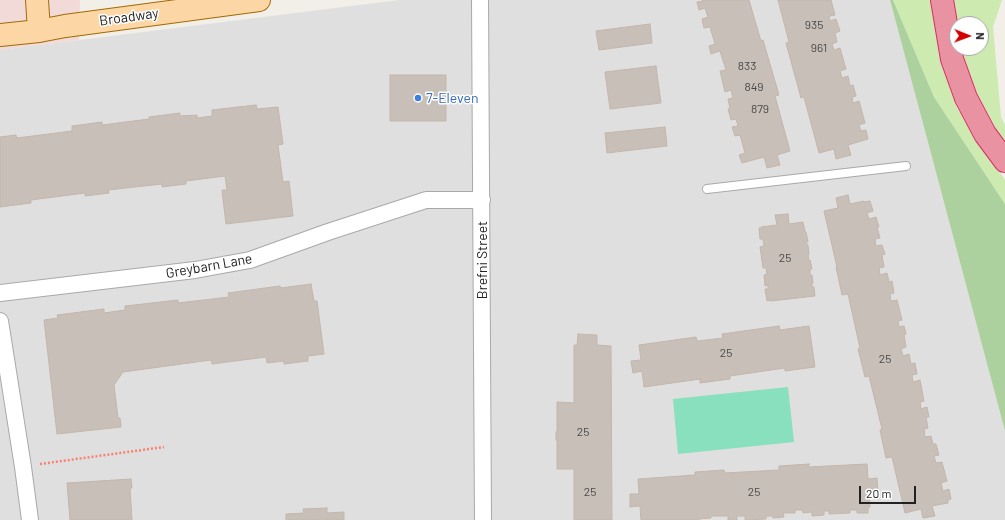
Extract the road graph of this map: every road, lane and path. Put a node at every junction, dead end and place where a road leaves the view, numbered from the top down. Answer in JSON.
{"nodes":[{"id":1,"x":37,"y":0,"type":"edge"},
{"id":2,"x":259,"y":0,"type":"edge"},
{"id":3,"x":480,"y":0,"type":"edge"},
{"id":4,"x":942,"y":0,"type":"edge"},
{"id":5,"x":38,"y":31,"type":"junction"},
{"id":6,"x":0,"y":35,"type":"edge"},
{"id":7,"x":1005,"y":161,"type":"edge"},
{"id":8,"x":906,"y":166,"type":"dead end"},
{"id":9,"x":707,"y":190,"type":"dead end"},
{"id":10,"x":482,"y":200,"type":"junction"},
{"id":11,"x":0,"y":293,"type":"edge"},
{"id":12,"x":0,"y":321,"type":"edge"},
{"id":13,"x":164,"y":447,"type":"dead end"},
{"id":14,"x":23,"y":467,"type":"junction"},
{"id":15,"x":30,"y":520,"type":"edge"},
{"id":16,"x":483,"y":520,"type":"edge"}],
"edges":[{"from":1,"to":5,"type":"main road"},
{"from":2,"to":5,"type":"main road","name":"Broadway"},
{"from":3,"to":10,"type":"street","name":"Brefni Street"},
{"from":4,"to":7,"type":"highway"},
{"from":5,"to":6,"type":"main road","name":"Broadway"},
{"from":8,"to":9,"type":"lane"},
{"from":10,"to":11,"type":"street","name":"Greybarn Lane"},
{"from":10,"to":16,"type":"street","name":"Brefni Street"},
{"from":12,"to":14,"type":"street"},
{"from":13,"to":14,"type":"path"},
{"from":14,"to":15,"type":"street"}]}
